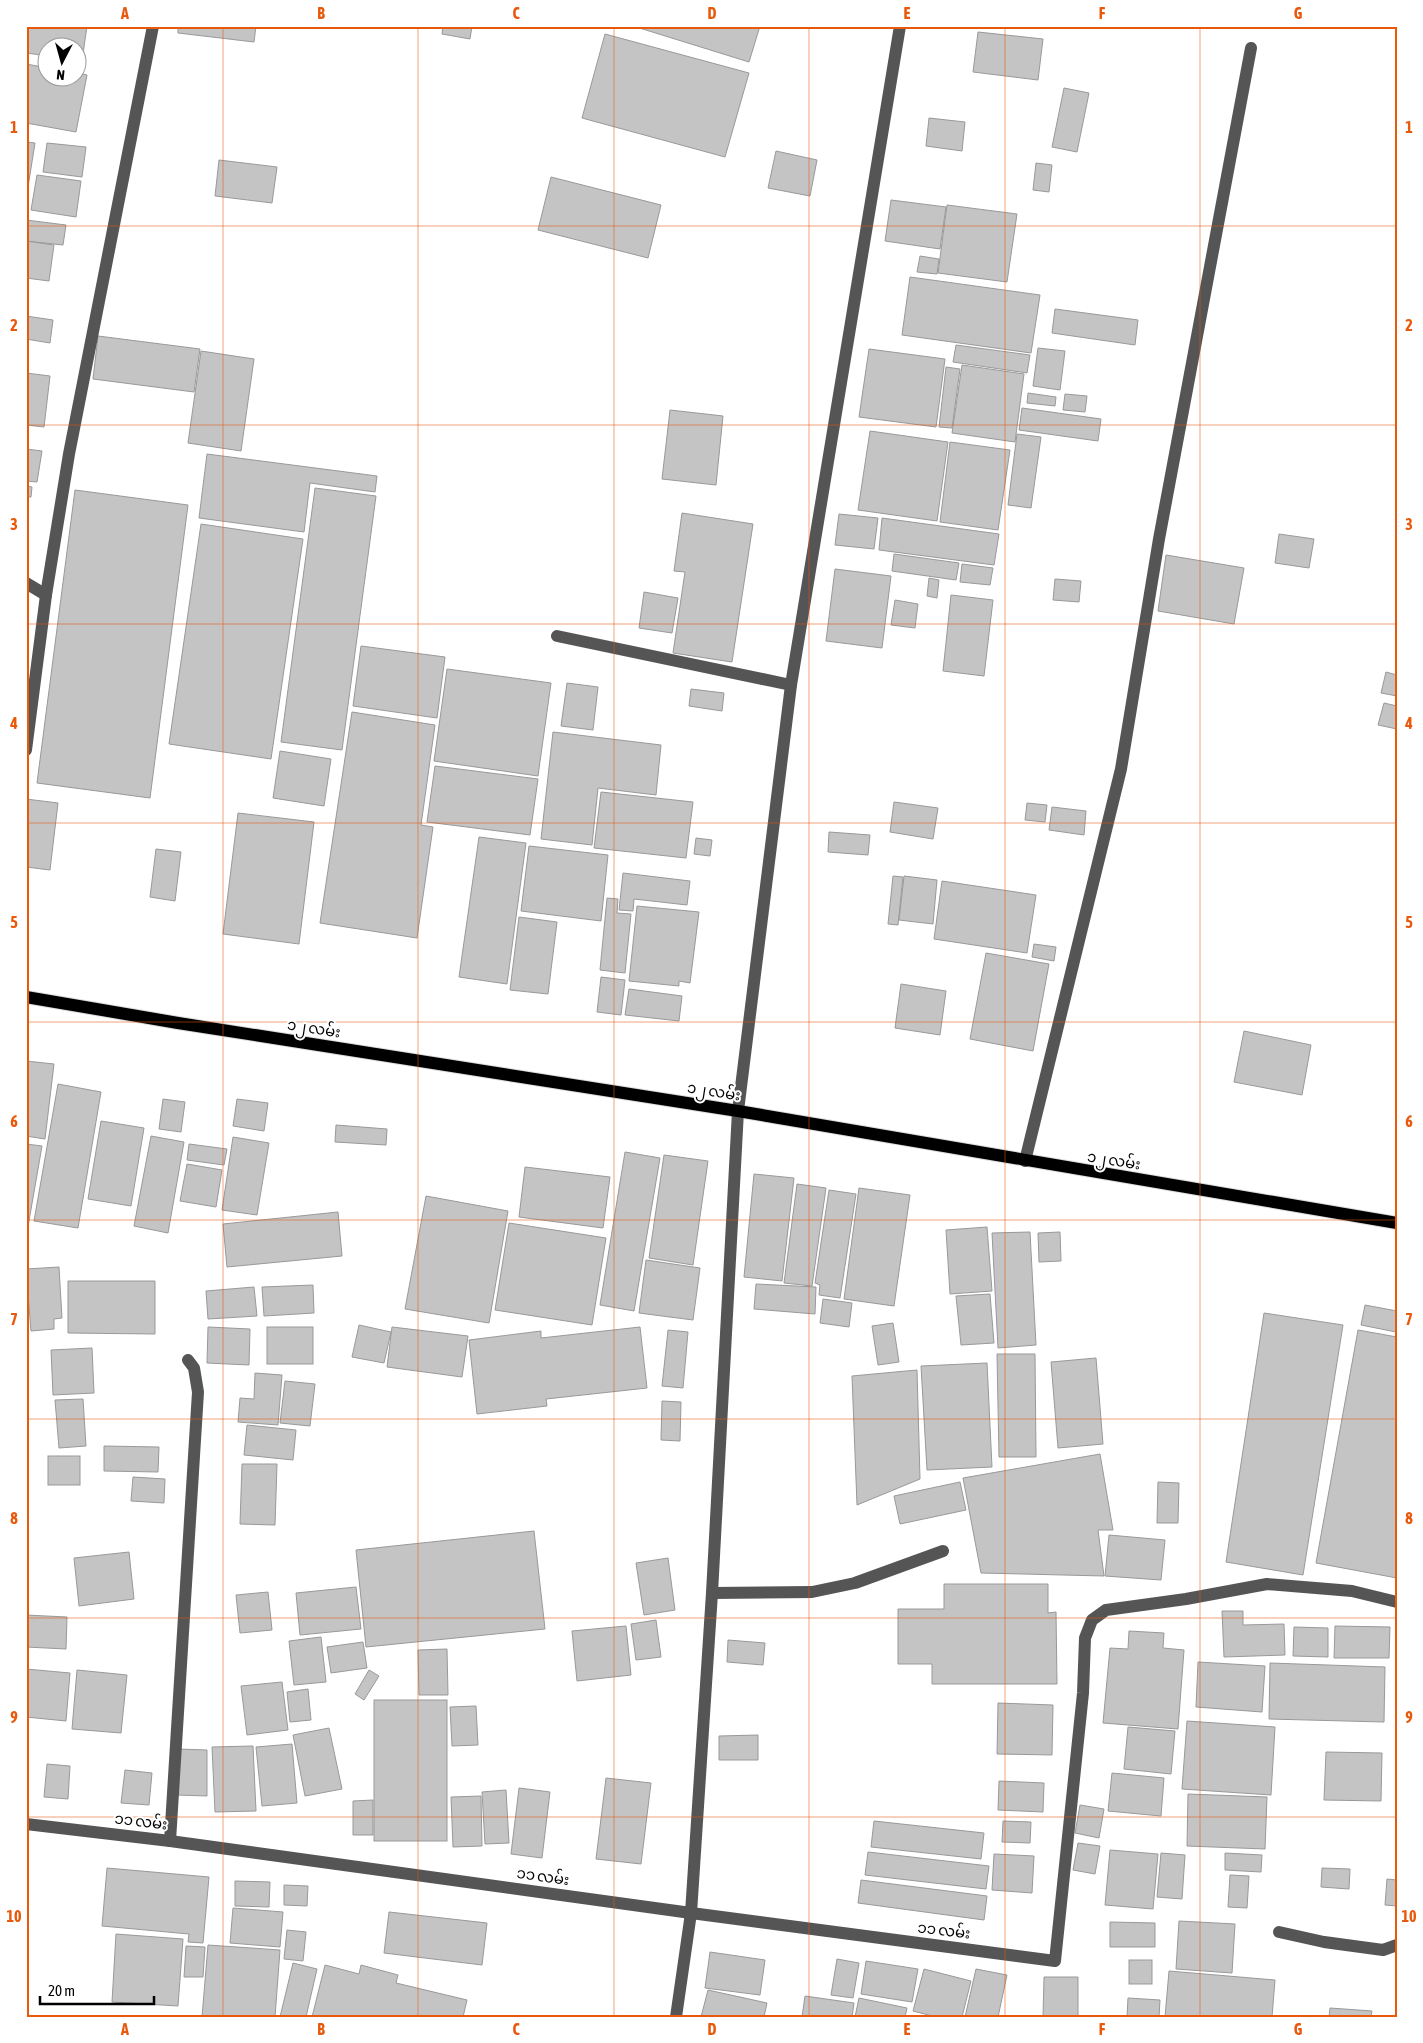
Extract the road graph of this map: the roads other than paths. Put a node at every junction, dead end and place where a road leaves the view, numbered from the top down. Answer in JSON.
{"nodes":[{"id":1,"x":153,"y":26,"type":"edge"},
{"id":2,"x":900,"y":26,"type":"edge"},
{"id":3,"x":1250,"y":48,"type":"dead end"},
{"id":4,"x":26,"y":583,"type":"edge"},
{"id":5,"x":46,"y":595,"type":"junction"},
{"id":6,"x":557,"y":636,"type":"dead end"},
{"id":7,"x":791,"y":685,"type":"junction"},
{"id":8,"x":26,"y":750,"type":"edge"},
{"id":9,"x":26,"y":997,"type":"edge"},
{"id":10,"x":738,"y":1112,"type":"junction"},
{"id":11,"x":1025,"y":1161,"type":"junction"},
{"id":12,"x":1397,"y":1223,"type":"edge"},
{"id":13,"x":188,"y":1360,"type":"dead end"},
{"id":14,"x":943,"y":1551,"type":"dead end"},
{"id":15,"x":712,"y":1593,"type":"junction"},
{"id":16,"x":1397,"y":1602,"type":"edge"},
{"id":17,"x":26,"y":1824,"type":"edge"},
{"id":18,"x":170,"y":1841,"type":"junction"},
{"id":19,"x":691,"y":1913,"type":"junction"},
{"id":20,"x":1279,"y":1932,"type":"dead end"},
{"id":21,"x":1397,"y":1946,"type":"edge"},
{"id":22,"x":676,"y":2017,"type":"edge"}],
"edges":[{"from":1,"to":5,"type":"street"},
{"from":2,"to":7,"type":"street"},
{"from":3,"to":11,"type":"street"},
{"from":4,"to":5,"type":"street"},
{"from":5,"to":8,"type":"street"},
{"from":6,"to":7,"type":"street"},
{"from":7,"to":10,"type":"street"},
{"from":9,"to":10,"type":"main road","name":"၁၂ လမ်း"},
{"from":10,"to":11,"type":"main road","name":"၁၂ လမ်း"},
{"from":10,"to":15,"type":"street"},
{"from":11,"to":12,"type":"main road","name":"၁၂ လမ်း"},
{"from":13,"to":18,"type":"street"},
{"from":14,"to":15,"type":"street"},
{"from":15,"to":19,"type":"street"},
{"from":16,"to":19,"type":"street","name":"၁၁ လမ်း"},
{"from":17,"to":18,"type":"street","name":"၁၁ လမ်း"},
{"from":18,"to":19,"type":"street","name":"၁၁ လမ်း"},
{"from":19,"to":22,"type":"street"},
{"from":20,"to":21,"type":"street"}]}
